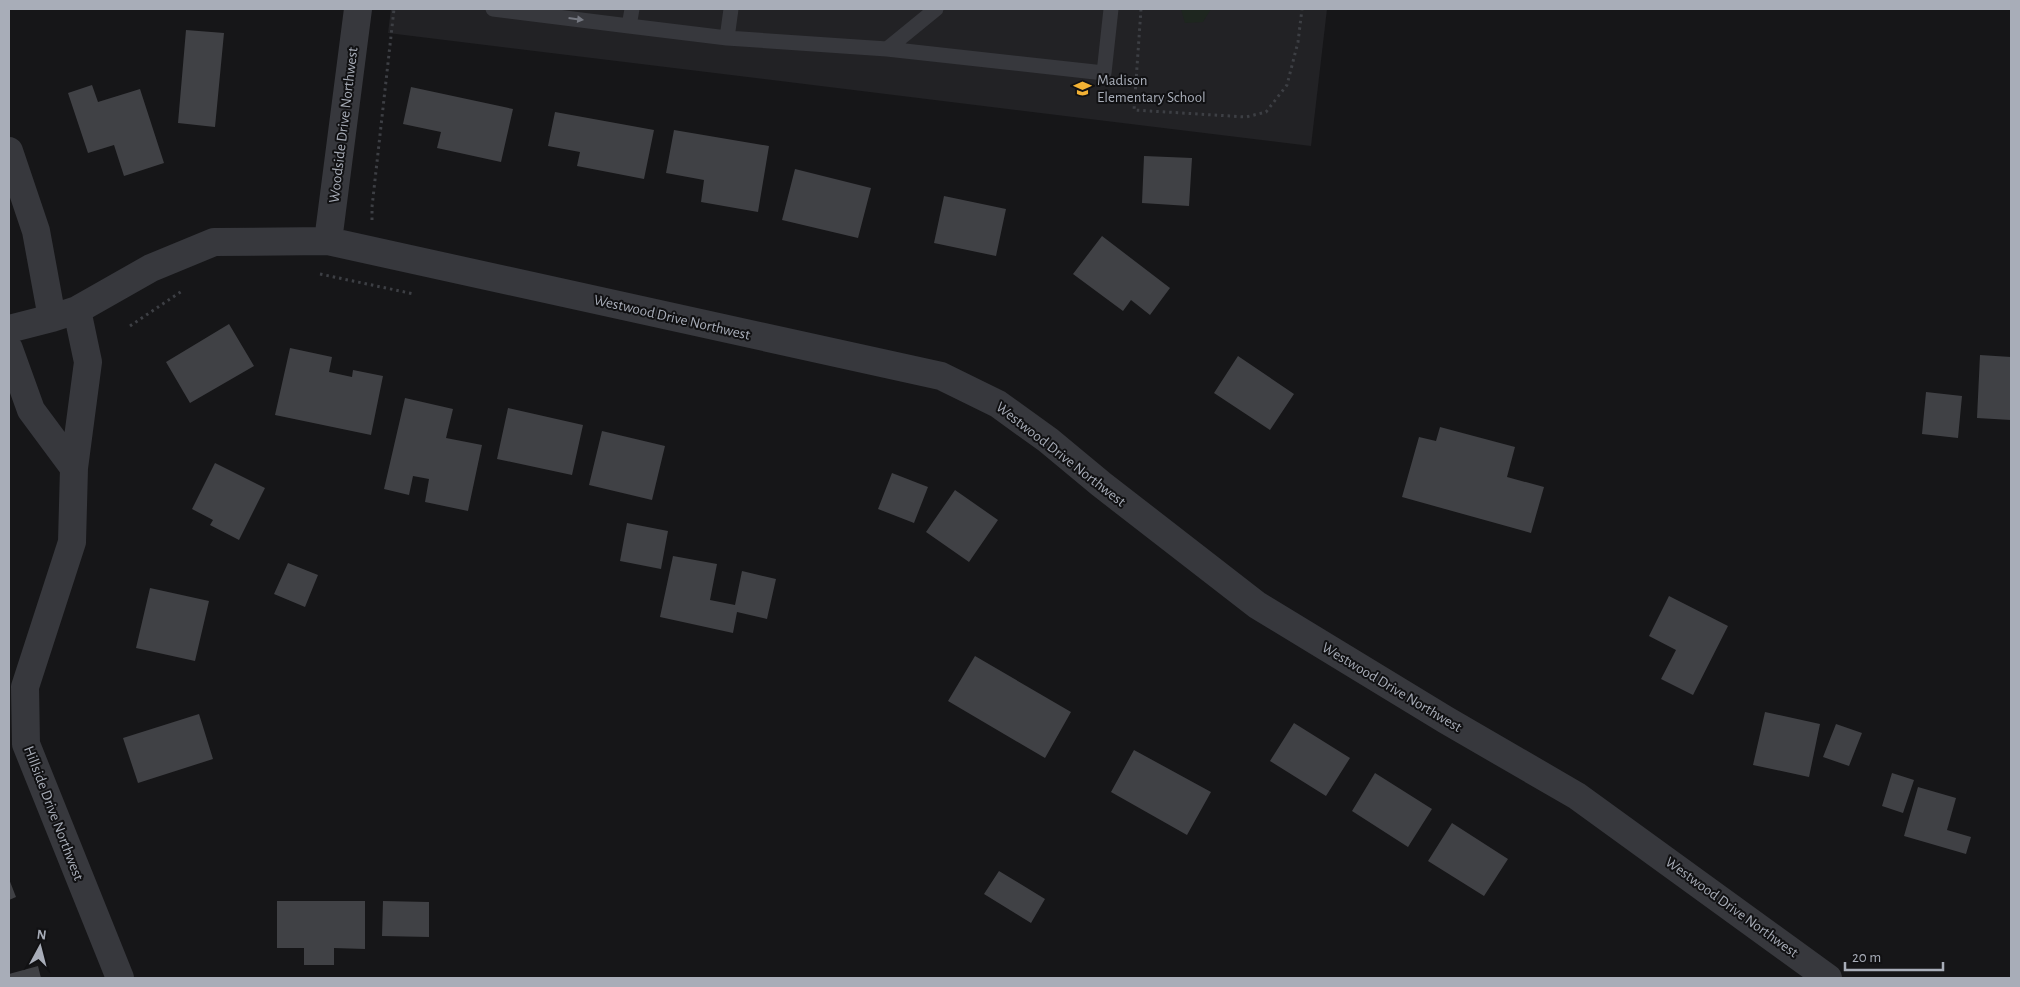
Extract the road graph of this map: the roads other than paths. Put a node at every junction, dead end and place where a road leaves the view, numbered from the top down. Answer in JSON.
{"nodes":[{"id":1,"x":358,"y":9,"type":"edge"},
{"id":2,"x":493,"y":9,"type":"edge"},
{"id":3,"x":632,"y":9,"type":"edge"},
{"id":4,"x":731,"y":9,"type":"edge"},
{"id":5,"x":936,"y":9,"type":"edge"},
{"id":6,"x":1111,"y":9,"type":"edge"},
{"id":7,"x":629,"y":26,"type":"junction"},
{"id":8,"x":727,"y":38,"type":"junction"},
{"id":9,"x":887,"y":49,"type":"junction"},
{"id":10,"x":9,"y":151,"type":"edge"},
{"id":11,"x":328,"y":241,"type":"junction"},
{"id":12,"x":64,"y":314,"type":"junction"},
{"id":13,"x":9,"y":329,"type":"edge"},
{"id":14,"x":9,"y":349,"type":"edge"},
{"id":15,"x":74,"y":468,"type":"junction"},
{"id":16,"x":120,"y":978,"type":"edge"},
{"id":17,"x":1828,"y":978,"type":"edge"}],
"edges":[{"from":1,"to":11,"type":"street","name":"Woodside Drive Northwest"},
{"from":2,"to":7,"type":"lane","one_way":true},
{"from":3,"to":7,"type":"lane"},
{"from":4,"to":8,"type":"lane"},
{"from":5,"to":9,"type":"lane"},
{"from":6,"to":9,"type":"lane"},
{"from":7,"to":8,"type":"lane"},
{"from":8,"to":9,"type":"lane"},
{"from":10,"to":12,"type":"street","name":"Hillside Drive Northwest"},
{"from":11,"to":12,"type":"street","name":"Westwood Drive Northwest"},
{"from":11,"to":17,"type":"street","name":"Westwood Drive Northwest"},
{"from":12,"to":13,"type":"street","name":"Westwood Drive Northwest"},
{"from":12,"to":15,"type":"street","name":"Hillside Drive Northwest"},
{"from":14,"to":15,"type":"street"},
{"from":15,"to":16,"type":"street","name":"Hillside Drive Northwest"}]}
